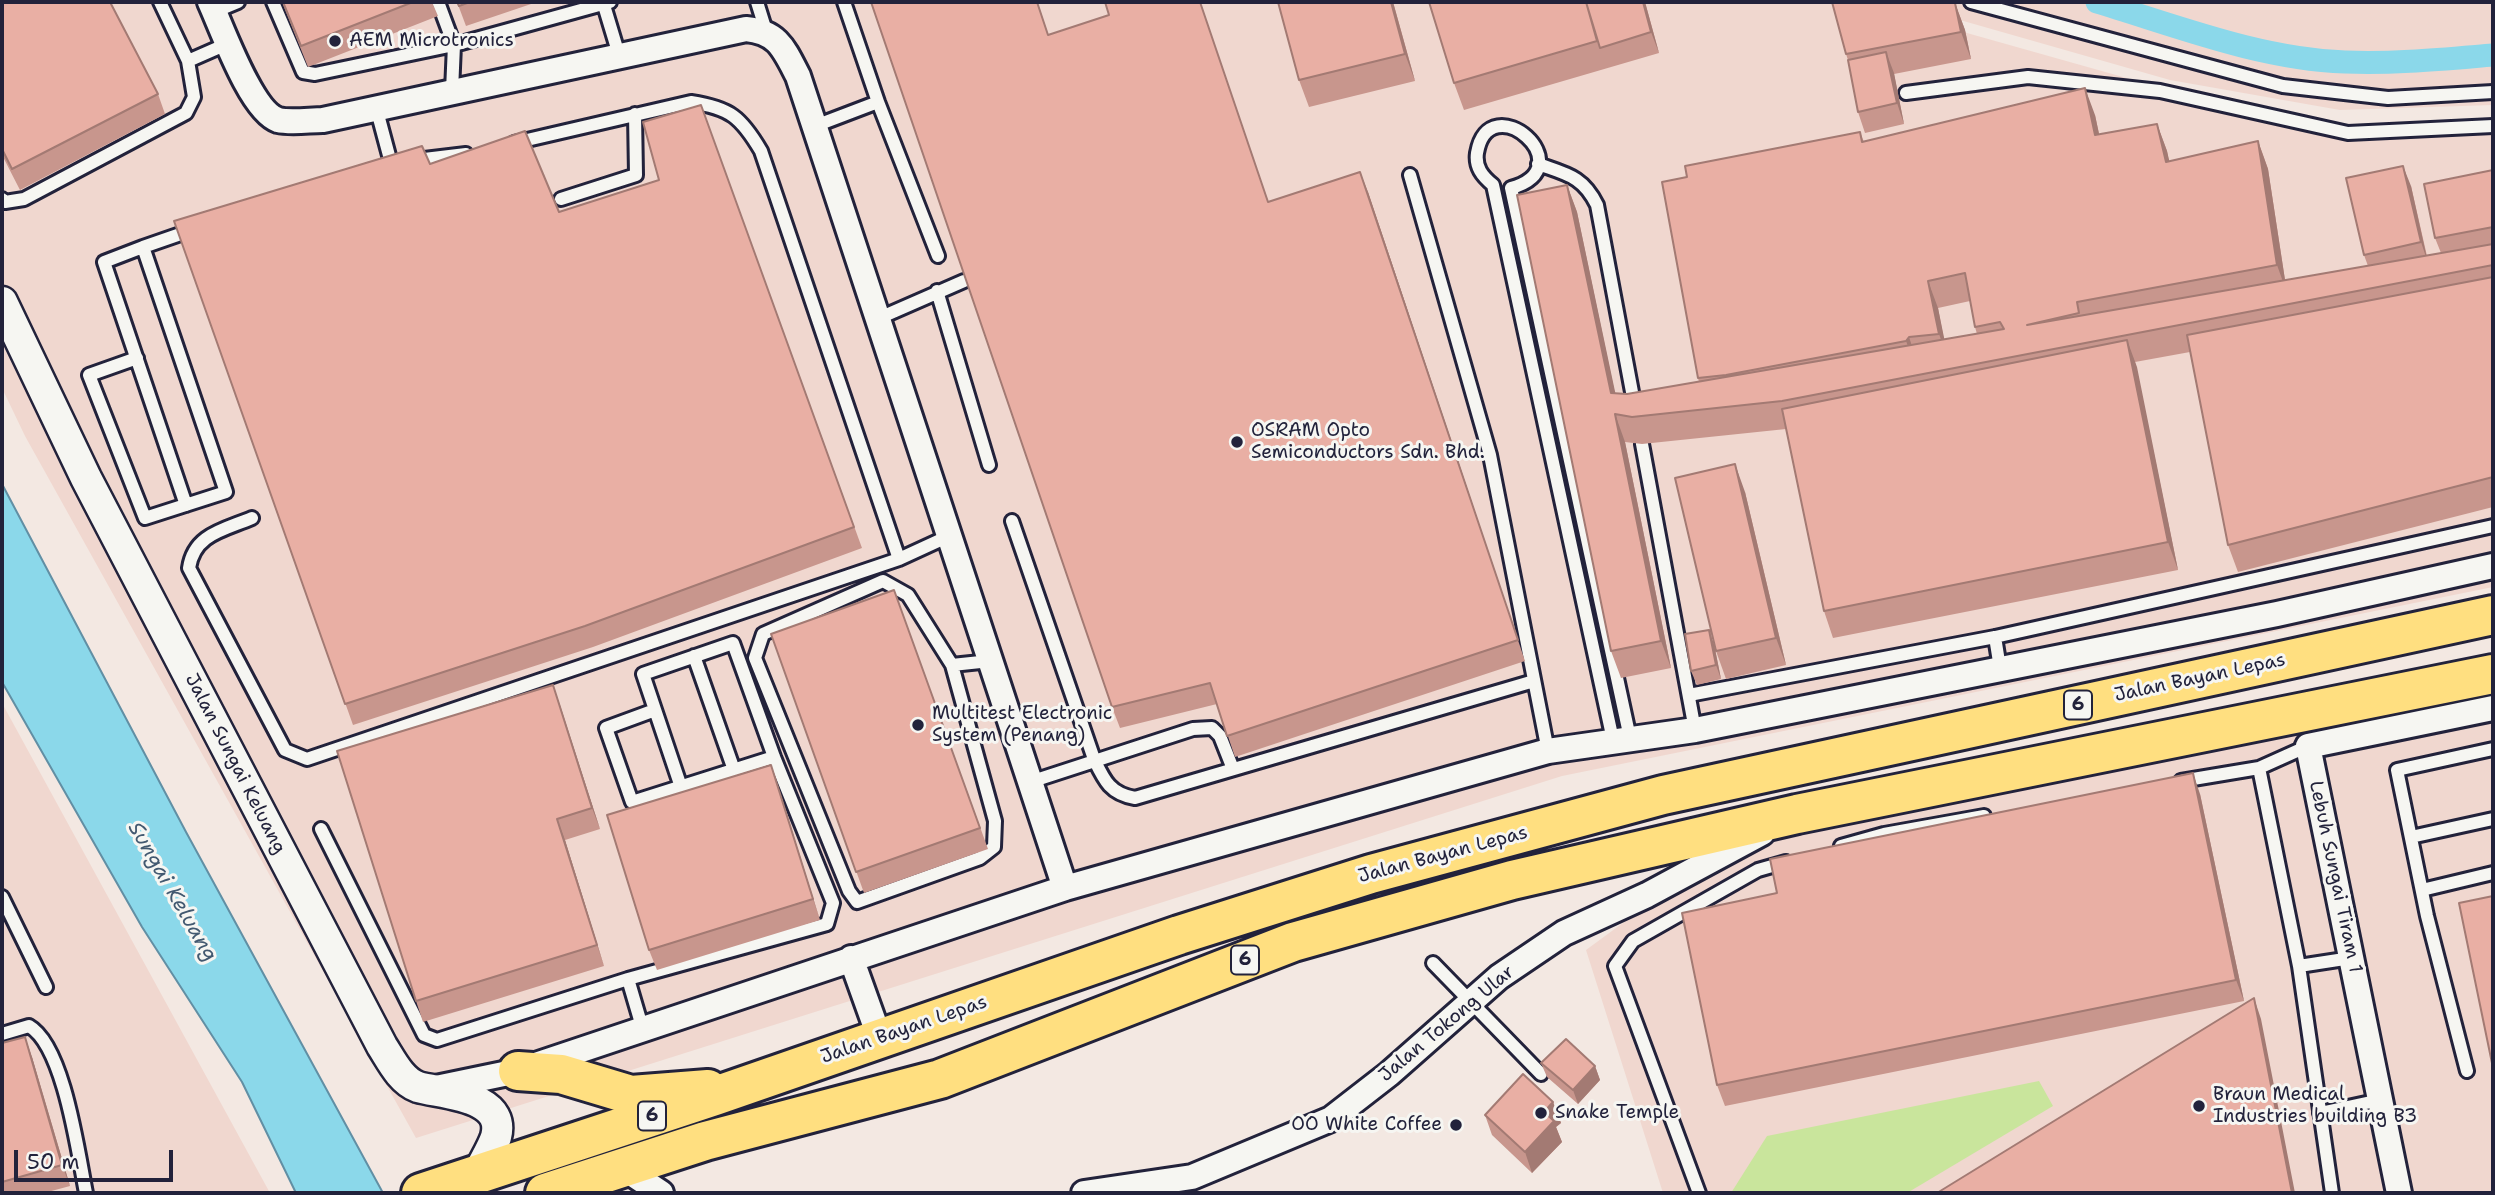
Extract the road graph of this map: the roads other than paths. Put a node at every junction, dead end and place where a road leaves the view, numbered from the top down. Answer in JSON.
{"nodes":[{"id":1,"x":159,"y":2,"type":"edge"},
{"id":2,"x":238,"y":2,"type":"edge"},
{"id":3,"x":273,"y":2,"type":"edge"},
{"id":4,"x":438,"y":2,"type":"edge"},
{"id":5,"x":606,"y":2,"type":"edge"},
{"id":6,"x":757,"y":2,"type":"edge"},
{"id":7,"x":844,"y":2,"type":"edge"},
{"id":8,"x":1971,"y":2,"type":"edge"},
{"id":9,"x":212,"y":7,"type":"edge"},
{"id":10,"x":766,"y":31,"type":"junction"},
{"id":11,"x":229,"y":43,"type":"junction"},
{"id":12,"x":454,"y":45,"type":"junction"},
{"id":13,"x":619,"y":55,"type":"junction"},
{"id":14,"x":188,"y":61,"type":"junction"},
{"id":15,"x":452,"y":91,"type":"junction"},
{"id":16,"x":2493,"y":92,"type":"edge"},
{"id":17,"x":1906,"y":93,"type":"dead end"},
{"id":18,"x":878,"y":102,"type":"junction"},
{"id":19,"x":376,"y":107,"type":"junction"},
{"id":20,"x":635,"y":114,"type":"junction"},
{"id":21,"x":815,"y":126,"type":"junction"},
{"id":22,"x":2493,"y":126,"type":"edge"},
{"id":23,"x":391,"y":163,"type":"junction"},
{"id":24,"x":1538,"y":164,"type":"junction"},
{"id":25,"x":378,"y":167,"type":"edge"},
{"id":26,"x":1410,"y":175,"type":"dead end"},
{"id":27,"x":2,"y":199,"type":"edge"},
{"id":28,"x":561,"y":199,"type":"dead end"},
{"id":29,"x":208,"y":225,"type":"edge"},
{"id":30,"x":143,"y":247,"type":"junction"},
{"id":31,"x":938,"y":256,"type":"dead end"},
{"id":32,"x":964,"y":281,"type":"edge"},
{"id":33,"x":937,"y":291,"type":"junction"},
{"id":34,"x":2,"y":302,"type":"edge"},
{"id":35,"x":877,"y":319,"type":"junction"},
{"id":36,"x":137,"y":358,"type":"junction"},
{"id":37,"x":1637,"y":422,"type":"edge"},
{"id":38,"x":1642,"y":444,"type":"dead end"},
{"id":39,"x":989,"y":465,"type":"dead end"},
{"id":40,"x":186,"y":505,"type":"junction"},
{"id":41,"x":252,"y":518,"type":"dead end"},
{"id":42,"x":1012,"y":521,"type":"dead end"},
{"id":43,"x":2493,"y":526,"type":"edge"},
{"id":44,"x":949,"y":536,"type":"junction"},
{"id":45,"x":899,"y":559,"type":"junction"},
{"id":46,"x":2493,"y":566,"type":"edge"},
{"id":47,"x":2493,"y":615,"type":"edge"},
{"id":48,"x":1995,"y":637,"type":"junction"},
{"id":49,"x":694,"y":656,"type":"junction"},
{"id":50,"x":990,"y":661,"type":"junction"},
{"id":51,"x":952,"y":665,"type":"junction"},
{"id":52,"x":2000,"y":668,"type":"junction"},
{"id":53,"x":2493,"y":674,"type":"edge"},
{"id":54,"x":1534,"y":681,"type":"junction"},
{"id":55,"x":1689,"y":695,"type":"junction"},
{"id":56,"x":2493,"y":708,"type":"edge"},
{"id":57,"x":655,"y":710,"type":"junction"},
{"id":58,"x":1695,"y":730,"type":"junction"},
{"id":59,"x":1621,"y":739,"type":"junction"},
{"id":60,"x":2308,"y":746,"type":"junction"},
{"id":61,"x":2493,"y":749,"type":"edge"},
{"id":62,"x":1548,"y":751,"type":"junction"},
{"id":63,"x":774,"y":757,"type":"junction"},
{"id":64,"x":1094,"y":759,"type":"junction"},
{"id":65,"x":2259,"y":768,"type":"junction"},
{"id":66,"x":1233,"y":769,"type":"junction"},
{"id":67,"x":734,"y":770,"type":"junction"},
{"id":68,"x":1030,"y":782,"type":"junction"},
{"id":69,"x":2165,"y":784,"type":"edge"},
{"id":70,"x":681,"y":787,"type":"junction"},
{"id":71,"x":2004,"y":813,"type":"edge"},
{"id":72,"x":1797,"y":814,"type":"junction"},
{"id":73,"x":2493,"y":819,"type":"edge"},
{"id":74,"x":321,"y":829,"type":"dead end"},
{"id":75,"x":2411,"y":836,"type":"junction"},
{"id":76,"x":1834,"y":848,"type":"edge"},
{"id":77,"x":1796,"y":859,"type":"edge"},
{"id":78,"x":2493,"y":873,"type":"edge"},
{"id":79,"x":1065,"y":888,"type":"junction"},
{"id":80,"x":2422,"y":890,"type":"junction"},
{"id":81,"x":2,"y":897,"type":"edge"},
{"id":82,"x":851,"y":958,"type":"junction"},
{"id":83,"x":2351,"y":958,"type":"junction"},
{"id":84,"x":1433,"y":963,"type":"dead end"},
{"id":85,"x":2299,"y":966,"type":"junction"},
{"id":86,"x":628,"y":979,"type":"junction"},
{"id":87,"x":46,"y":987,"type":"dead end"},
{"id":88,"x":1469,"y":1004,"type":"junction"},
{"id":89,"x":643,"y":1030,"type":"junction"},
{"id":90,"x":2,"y":1034,"type":"edge"},
{"id":91,"x":880,"y":1038,"type":"junction"},
{"id":92,"x":518,"y":1071,"type":"junction"},
{"id":93,"x":2467,"y":1071,"type":"dead end"},
{"id":94,"x":1541,"y":1074,"type":"edge"},
{"id":95,"x":751,"y":1082,"type":"junction"},
{"id":96,"x":436,"y":1088,"type":"junction"},
{"id":97,"x":2380,"y":1100,"type":"junction"},
{"id":98,"x":2320,"y":1113,"type":"junction"},
{"id":99,"x":622,"y":1167,"type":"junction"},
{"id":100,"x":479,"y":1172,"type":"junction"},
{"id":101,"x":84,"y":1193,"type":"edge"},
{"id":102,"x":423,"y":1193,"type":"edge"},
{"id":103,"x":545,"y":1193,"type":"edge"},
{"id":104,"x":661,"y":1193,"type":"edge"},
{"id":105,"x":1084,"y":1193,"type":"edge"},
{"id":106,"x":1699,"y":1193,"type":"edge"},
{"id":107,"x":2332,"y":1193,"type":"edge"},
{"id":108,"x":2399,"y":1193,"type":"edge"}],
"edges":[{"from":1,"to":14,"type":"lane"},
{"from":2,"to":9,"type":"lane"},
{"from":3,"to":12,"type":"lane"},
{"from":4,"to":12,"type":"lane"},
{"from":5,"to":12,"type":"lane"},
{"from":5,"to":13,"type":"lane"},
{"from":6,"to":10,"type":"lane"},
{"from":7,"to":18,"type":"lane"},
{"from":8,"to":16,"type":"lane"},
{"from":9,"to":11,"type":"street"},
{"from":10,"to":13,"type":"street"},
{"from":10,"to":21,"type":"street"},
{"from":11,"to":14,"type":"lane"},
{"from":11,"to":19,"type":"street"},
{"from":12,"to":15,"type":"lane"},
{"from":13,"to":15,"type":"street"},
{"from":14,"to":27,"type":"lane"},
{"from":15,"to":19,"type":"street"},
{"from":17,"to":22,"type":"lane"},
{"from":18,"to":21,"type":"lane"},
{"from":18,"to":31,"type":"lane"},
{"from":19,"to":23,"type":"lane"},
{"from":20,"to":23,"type":"lane"},
{"from":20,"to":28,"type":"lane"},
{"from":20,"to":45,"type":"lane"},
{"from":21,"to":35,"type":"street"},
{"from":23,"to":25,"type":"lane"},
{"from":24,"to":37,"type":"lane"},
{"from":24,"to":59,"type":"lane"},
{"from":24,"to":59,"type":"lane"},
{"from":26,"to":54,"type":"lane"},
{"from":29,"to":30,"type":"lane"},
{"from":30,"to":36,"type":"lane"},
{"from":30,"to":40,"type":"lane"},
{"from":32,"to":33,"type":"lane"},
{"from":33,"to":35,"type":"lane"},
{"from":33,"to":39,"type":"lane"},
{"from":34,"to":96,"type":"street","name":"Jalan Sungai Keluang"},
{"from":35,"to":44,"type":"street"},
{"from":36,"to":40,"type":"lane"},
{"from":36,"to":40,"type":"lane"},
{"from":38,"to":55,"type":"lane"},
{"from":41,"to":45,"type":"lane"},
{"from":42,"to":64,"type":"lane"},
{"from":43,"to":48,"type":"lane"},
{"from":44,"to":45,"type":"lane"},
{"from":44,"to":50,"type":"street"},
{"from":46,"to":52,"type":"street"},
{"from":47,"to":91,"type":"main road","name":"Jalan Bayan Lepas","number":"6"},
{"from":48,"to":52,"type":"lane"},
{"from":48,"to":55,"type":"lane"},
{"from":49,"to":57,"type":"lane"},
{"from":49,"to":63,"type":"lane"},
{"from":49,"to":67,"type":"lane"},
{"from":50,"to":51,"type":"lane"},
{"from":50,"to":68,"type":"street"},
{"from":51,"to":51,"type":"lane"},
{"from":52,"to":58,"type":"street"},
{"from":53,"to":72,"type":"main road","number":"6"},
{"from":54,"to":62,"type":"lane"},
{"from":54,"to":66,"type":"lane"},
{"from":55,"to":58,"type":"lane"},
{"from":56,"to":60,"type":"street"},
{"from":57,"to":70,"type":"lane"},
{"from":57,"to":70,"type":"lane"},
{"from":58,"to":59,"type":"street"},
{"from":59,"to":62,"type":"street"},
{"from":60,"to":65,"type":"lane"},
{"from":60,"to":83,"type":"street","name":"Lebuh Sungai Tiram 1"},
{"from":61,"to":75,"type":"lane"},
{"from":62,"to":79,"type":"street"},
{"from":63,"to":67,"type":"lane"},
{"from":63,"to":86,"type":"lane"},
{"from":64,"to":66,"type":"lane"},
{"from":64,"to":66,"type":"lane"},
{"from":64,"to":68,"type":"lane"},
{"from":65,"to":69,"type":"lane"},
{"from":65,"to":85,"type":"lane"},
{"from":67,"to":70,"type":"lane"},
{"from":68,"to":79,"type":"street"},
{"from":71,"to":76,"type":"lane"},
{"from":72,"to":88,"type":"street","name":"Jalan Tokong Ular"},
{"from":72,"to":99,"type":"main road","number":"6"},
{"from":73,"to":75,"type":"lane"},
{"from":74,"to":86,"type":"lane"},
{"from":75,"to":80,"type":"lane"},
{"from":77,"to":106,"type":"lane"},
{"from":78,"to":80,"type":"lane"},
{"from":79,"to":82,"type":"street"},
{"from":80,"to":93,"type":"lane"},
{"from":81,"to":87,"type":"lane"},
{"from":82,"to":89,"type":"street"},
{"from":82,"to":91,"type":"street"},
{"from":83,"to":85,"type":"lane"},
{"from":83,"to":97,"type":"street","name":"Lebuh Sungai Tiram 1"},
{"from":84,"to":88,"type":"lane"},
{"from":85,"to":98,"type":"lane"},
{"from":86,"to":89,"type":"lane"},
{"from":88,"to":94,"type":"lane"},
{"from":88,"to":105,"type":"street","name":"Jalan Tokong Ular"},
{"from":89,"to":92,"type":"street"},
{"from":90,"to":101,"type":"lane"},
{"from":91,"to":95,"type":"main road","name":"Jalan Bayan Lepas","number":"6"},
{"from":92,"to":95,"type":"main road"},
{"from":92,"to":96,"type":"street"},
{"from":95,"to":100,"type":"main road","name":"Jalan Bayan Lepas","number":"6"},
{"from":96,"to":100,"type":"street","name":"Jalan Sungai Keluang"},
{"from":97,"to":98,"type":"lane"},
{"from":97,"to":108,"type":"street","name":"Lebuh Sungai Tiram 1"},
{"from":98,"to":107,"type":"lane"},
{"from":99,"to":103,"type":"main road","number":"6"},
{"from":99,"to":104,"type":"street"},
{"from":100,"to":102,"type":"main road","name":"Jalan Bayan Lepas","number":"6"}]}
